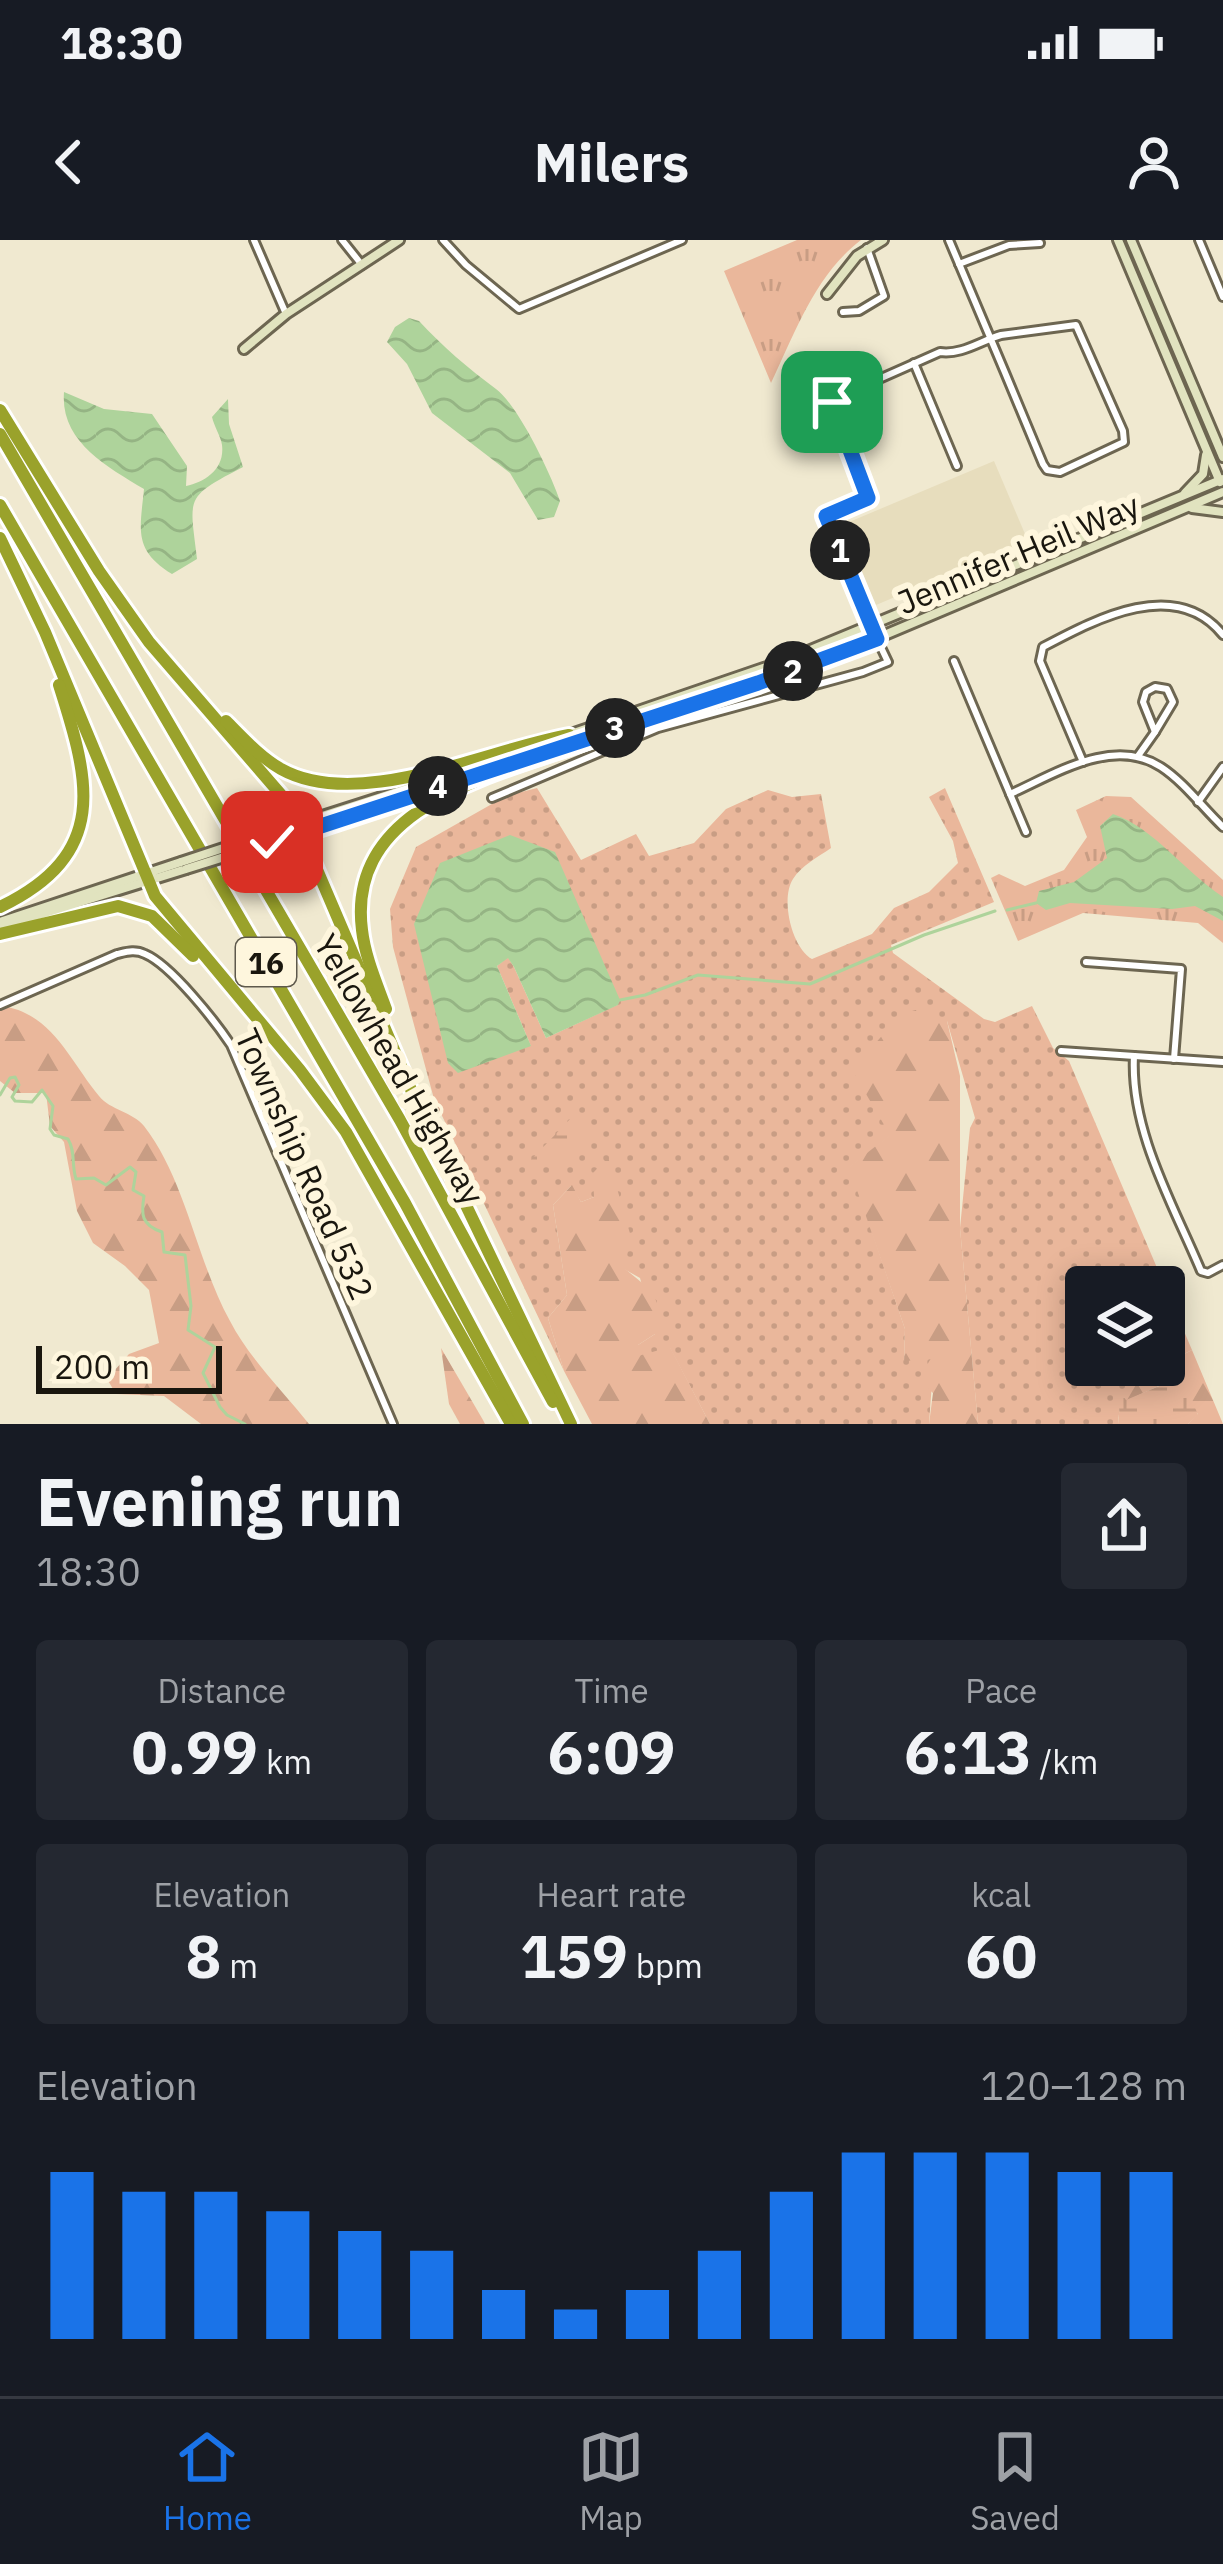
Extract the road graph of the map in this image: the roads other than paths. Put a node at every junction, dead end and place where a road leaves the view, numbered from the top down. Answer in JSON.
{"nodes":[{"id":1,"x":254,"y":240,"type":"edge"},
{"id":2,"x":342,"y":240,"type":"edge"},
{"id":3,"x":399,"y":240,"type":"edge"},
{"id":4,"x":443,"y":240,"type":"edge"},
{"id":5,"x":682,"y":240,"type":"edge"},
{"id":6,"x":883,"y":240,"type":"edge"},
{"id":7,"x":949,"y":240,"type":"edge"},
{"id":8,"x":1118,"y":240,"type":"edge"},
{"id":9,"x":1131,"y":240,"type":"edge"},
{"id":10,"x":1199,"y":240,"type":"edge"},
{"id":11,"x":1040,"y":243,"type":"dead end"},
{"id":12,"x":867,"y":248,"type":"junction"},
{"id":13,"x":959,"y":264,"type":"junction"},
{"id":14,"x":363,"y":266,"type":"junction"},
{"id":15,"x":827,"y":294,"type":"dead end"},
{"id":16,"x":1223,"y":297,"type":"edge"},
{"id":17,"x":843,"y":313,"type":"dead end"},
{"id":18,"x":286,"y":314,"type":"junction"},
{"id":19,"x":990,"y":338,"type":"junction"},
{"id":20,"x":244,"y":349,"type":"dead end"},
{"id":21,"x":914,"y":363,"type":"junction"},
{"id":22,"x":0,"y":410,"type":"edge"},
{"id":23,"x":0,"y":434,"type":"edge"},
{"id":24,"x":1220,"y":445,"type":"edge"},
{"id":25,"x":1206,"y":448,"type":"junction"},
{"id":26,"x":1223,"y":457,"type":"edge"},
{"id":27,"x":957,"y":466,"type":"dead end"},
{"id":28,"x":1222,"y":485,"type":"edge"},
{"id":29,"x":1179,"y":498,"type":"junction"},
{"id":30,"x":0,"y":505,"type":"edge"},
{"id":31,"x":1185,"y":508,"type":"junction"},
{"id":32,"x":1223,"y":512,"type":"edge"},
{"id":33,"x":826,"y":516,"type":"joint"},
{"id":34,"x":0,"y":538,"type":"edge"},
{"id":35,"x":872,"y":627,"type":"junction"},
{"id":36,"x":45,"y":632,"type":"junction"},
{"id":37,"x":1223,"y":634,"type":"edge"},
{"id":38,"x":877,"y":639,"type":"junction"},
{"id":39,"x":149,"y":642,"type":"junction"},
{"id":40,"x":954,"y":661,"type":"dead end"},
{"id":41,"x":631,"y":725,"type":"junction"},
{"id":42,"x":1155,"y":732,"type":"junction"},
{"id":43,"x":569,"y":735,"type":"junction"},
{"id":44,"x":1138,"y":756,"type":"junction"},
{"id":45,"x":1083,"y":762,"type":"junction"},
{"id":46,"x":1223,"y":767,"type":"edge"},
{"id":47,"x":1010,"y":794,"type":"junction"},
{"id":48,"x":492,"y":798,"type":"dead end"},
{"id":49,"x":1198,"y":802,"type":"junction"},
{"id":50,"x":1223,"y":826,"type":"edge"},
{"id":51,"x":301,"y":828,"type":"junction"},
{"id":52,"x":1026,"y":832,"type":"dead end"},
{"id":53,"x":146,"y":877,"type":"junction"},
{"id":54,"x":0,"y":907,"type":"edge"},
{"id":55,"x":0,"y":928,"type":"edge"},
{"id":56,"x":1086,"y":962,"type":"dead end"},
{"id":57,"x":0,"y":1005,"type":"edge"},
{"id":58,"x":260,"y":1022,"type":"junction"},
{"id":59,"x":1060,"y":1051,"type":"dead end"},
{"id":60,"x":1134,"y":1056,"type":"junction"},
{"id":61,"x":1174,"y":1059,"type":"junction"},
{"id":62,"x":1223,"y":1062,"type":"edge"},
{"id":63,"x":405,"y":1074,"type":"junction"},
{"id":64,"x":1223,"y":1265,"type":"edge"},
{"id":65,"x":393,"y":1424,"type":"edge"},
{"id":66,"x":511,"y":1424,"type":"edge"},
{"id":67,"x":523,"y":1424,"type":"edge"},
{"id":68,"x":568,"y":1424,"type":"edge"}],
"edges":[{"from":1,"to":18,"type":"street"},
{"from":2,"to":14,"type":"street"},
{"from":3,"to":14,"type":"main road"},
{"from":4,"to":5,"type":"street"},
{"from":6,"to":12,"type":"main road"},
{"from":7,"to":13,"type":"street"},
{"from":8,"to":25,"type":"main road"},
{"from":9,"to":24,"type":"main road"},
{"from":10,"to":16,"type":"street"},
{"from":11,"to":13,"type":"street"},
{"from":12,"to":15,"type":"main road"},
{"from":12,"to":17,"type":"street"},
{"from":13,"to":19,"type":"street"},
{"from":14,"to":18,"type":"main road"},
{"from":18,"to":20,"type":"main road"},
{"from":19,"to":19,"type":"street"},
{"from":19,"to":21,"type":"street"},
{"from":21,"to":27,"type":"street"},
{"from":21,"to":33,"type":"street"},
{"from":22,"to":39,"type":"highway"},
{"from":23,"to":68,"type":"highway","name":"Yellowhead Highway","number":"16"},
{"from":24,"to":26,"type":"main road"},
{"from":25,"to":28,"type":"main road"},
{"from":25,"to":29,"type":"main road"},
{"from":28,"to":29,"type":"main road","name":"Jennifer Heil Way"},
{"from":28,"to":31,"type":"main road","name":"Jennifer Heil Way"},
{"from":29,"to":35,"type":"main road","name":"Jennifer Heil Way"},
{"from":30,"to":67,"type":"highway","name":"Yellowhead Highway","number":"16"},
{"from":31,"to":32,"type":"main road"},
{"from":31,"to":38,"type":"main road","name":"Jennifer Heil Way"},
{"from":33,"to":35,"type":"main road"},
{"from":34,"to":36,"type":"highway"},
{"from":35,"to":38,"type":"main road"},
{"from":35,"to":43,"type":"main road","name":"Jennifer Heil Way"},
{"from":36,"to":53,"type":"highway"},
{"from":36,"to":54,"type":"highway"},
{"from":37,"to":45,"type":"street"},
{"from":38,"to":41,"type":"main road","name":"Jennifer Heil Way"},
{"from":38,"to":48,"type":"street","name":"Jennifer Heil Way"},
{"from":39,"to":43,"type":"highway"},
{"from":39,"to":51,"type":"highway"},
{"from":40,"to":47,"type":"street"},
{"from":41,"to":51,"type":"main road","name":"Jennifer Heil Way"},
{"from":41,"to":63,"type":"highway"},
{"from":42,"to":42,"type":"street"},
{"from":42,"to":44,"type":"street"},
{"from":43,"to":51,"type":"main road","name":"Jennifer Heil Way"},
{"from":44,"to":45,"type":"street"},
{"from":44,"to":49,"type":"street"},
{"from":45,"to":47,"type":"street"},
{"from":46,"to":49,"type":"street"},
{"from":47,"to":52,"type":"street"},
{"from":49,"to":50,"type":"street"},
{"from":51,"to":53,"type":"main road","bridge":true},
{"from":51,"to":63,"type":"highway"},
{"from":53,"to":55,"type":"main road"},
{"from":53,"to":58,"type":"highway"},
{"from":55,"to":58,"type":"highway"},
{"from":56,"to":61,"type":"street"},
{"from":57,"to":65,"type":"street","name":"Township Road 532"},
{"from":58,"to":66,"type":"highway"},
{"from":59,"to":60,"type":"street"},
{"from":60,"to":61,"type":"street"},
{"from":60,"to":64,"type":"street"},
{"from":61,"to":62,"type":"street"},
{"from":63,"to":68,"type":"highway"}]}
